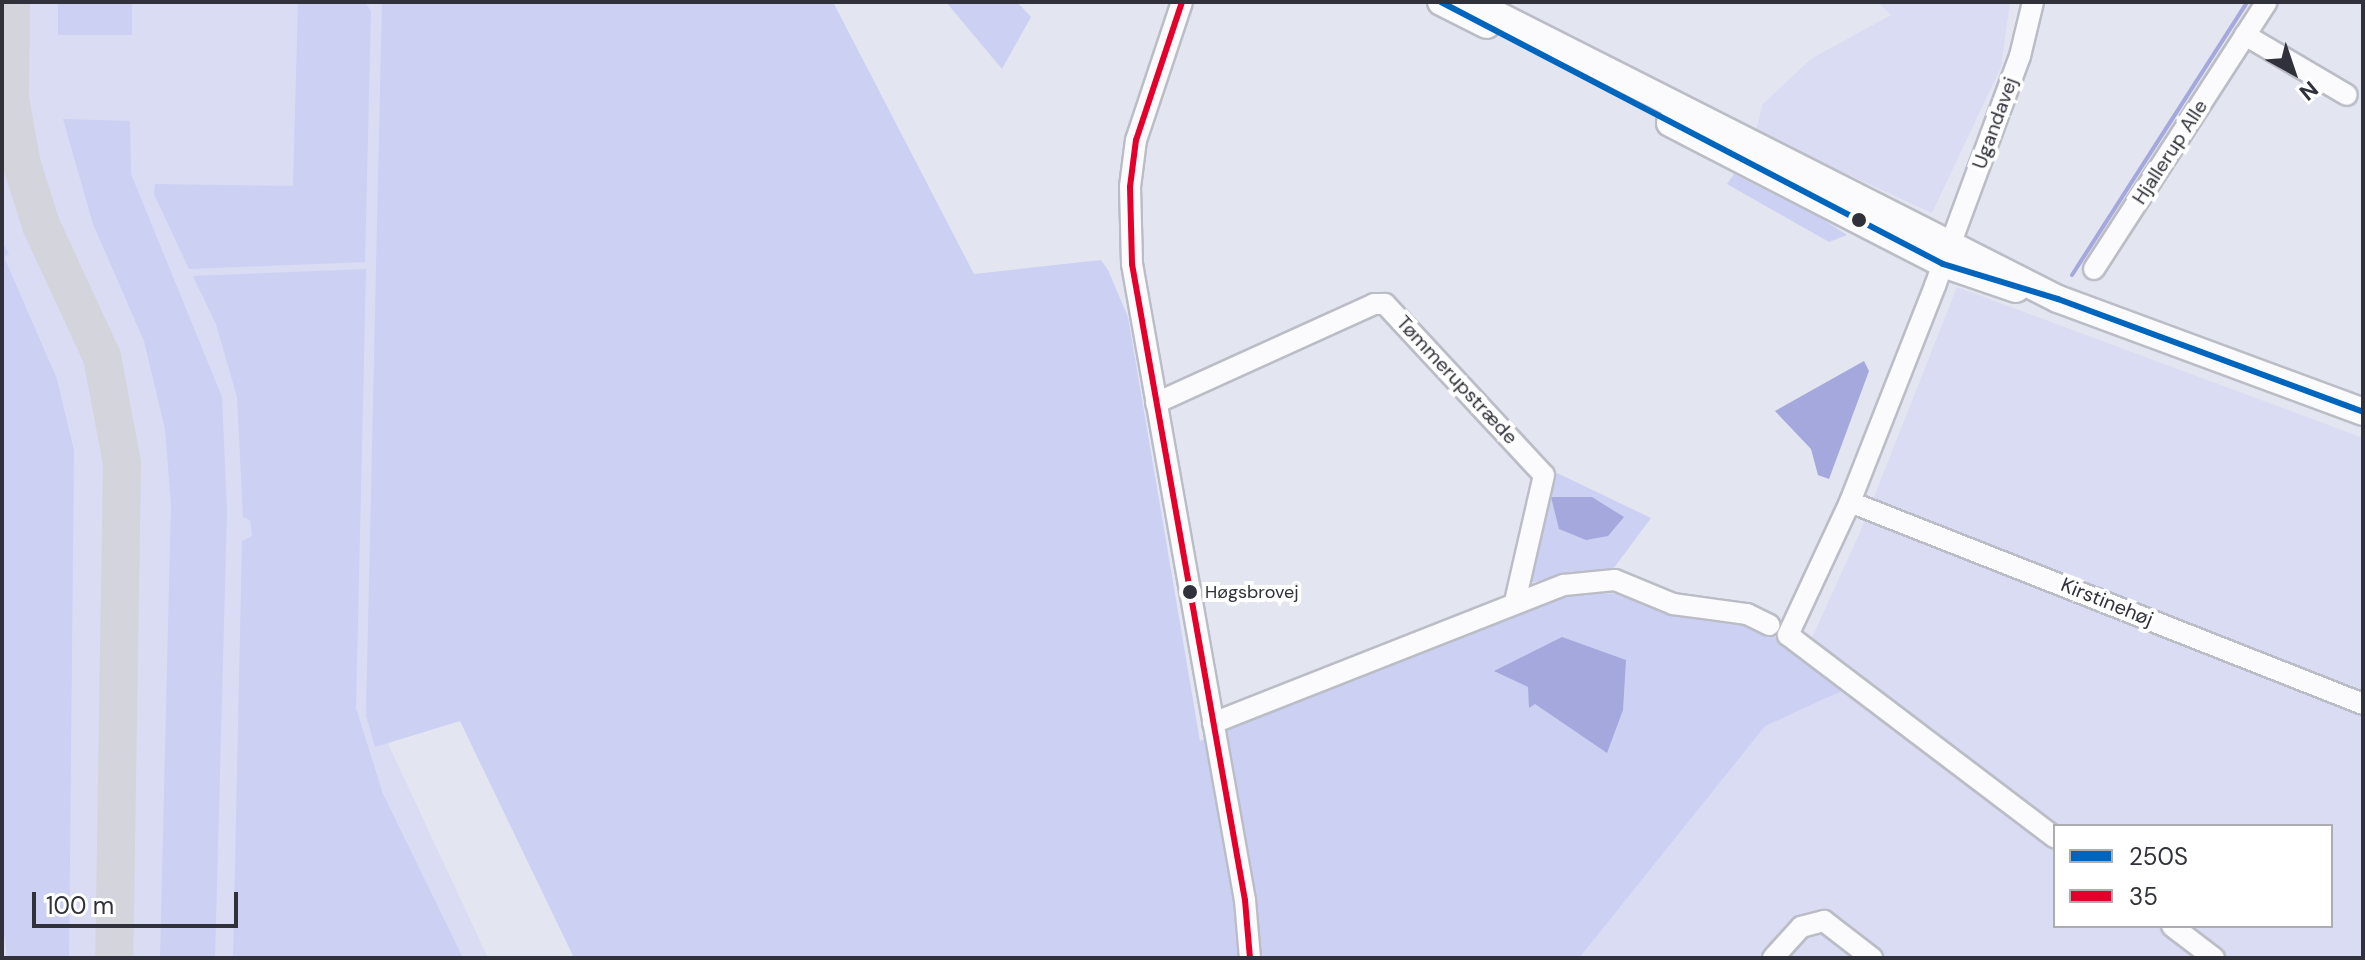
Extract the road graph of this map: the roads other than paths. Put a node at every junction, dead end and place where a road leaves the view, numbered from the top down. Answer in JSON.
{"nodes":[{"id":1,"x":1182,"y":2,"type":"edge"},
{"id":2,"x":1441,"y":2,"type":"edge"},
{"id":3,"x":1472,"y":2,"type":"edge"},
{"id":4,"x":2033,"y":2,"type":"edge"},
{"id":5,"x":2267,"y":2,"type":"edge"},
{"id":6,"x":2245,"y":35,"type":"junction"},
{"id":7,"x":2347,"y":95,"type":"dead end"},
{"id":8,"x":1948,"y":253,"type":"junction"},
{"id":9,"x":2094,"y":269,"type":"dead end"},
{"id":10,"x":1156,"y":403,"type":"junction"},
{"id":11,"x":2363,"y":412,"type":"edge"},
{"id":12,"x":1850,"y":502,"type":"junction"},
{"id":13,"x":1515,"y":602,"type":"junction"},
{"id":14,"x":1779,"y":630,"type":"junction"},
{"id":15,"x":2363,"y":704,"type":"edge"},
{"id":16,"x":1213,"y":723,"type":"junction"},
{"id":17,"x":2053,"y":836,"type":"edge"},
{"id":18,"x":2175,"y":928,"type":"edge"},
{"id":19,"x":1250,"y":958,"type":"edge"},
{"id":20,"x":1773,"y":958,"type":"edge"},
{"id":21,"x":1872,"y":958,"type":"edge"},
{"id":22,"x":2214,"y":958,"type":"edge"}],
"edges":[{"from":1,"to":10,"type":"street"},
{"from":2,"to":8,"type":"main road"},
{"from":3,"to":8,"type":"main road"},
{"from":4,"to":8,"type":"street","name":"Ugandavej"},
{"from":5,"to":6,"type":"street","name":"Hjallerup Alle"},
{"from":6,"to":7,"type":"street"},
{"from":6,"to":9,"type":"street","name":"Hjallerup Alle"},
{"from":8,"to":11,"type":"main road"},
{"from":8,"to":12,"type":"street"},
{"from":10,"to":13,"type":"street","name":"Tømmerupstræde"},
{"from":10,"to":16,"type":"street"},
{"from":12,"to":14,"type":"street"},
{"from":12,"to":15,"type":"street","name":"Kirstinehøj"},
{"from":13,"to":14,"type":"street"},
{"from":13,"to":16,"type":"street"},
{"from":14,"to":17,"type":"street"},
{"from":16,"to":19,"type":"street"},
{"from":18,"to":22,"type":"street"},
{"from":20,"to":21,"type":"street"}]}
